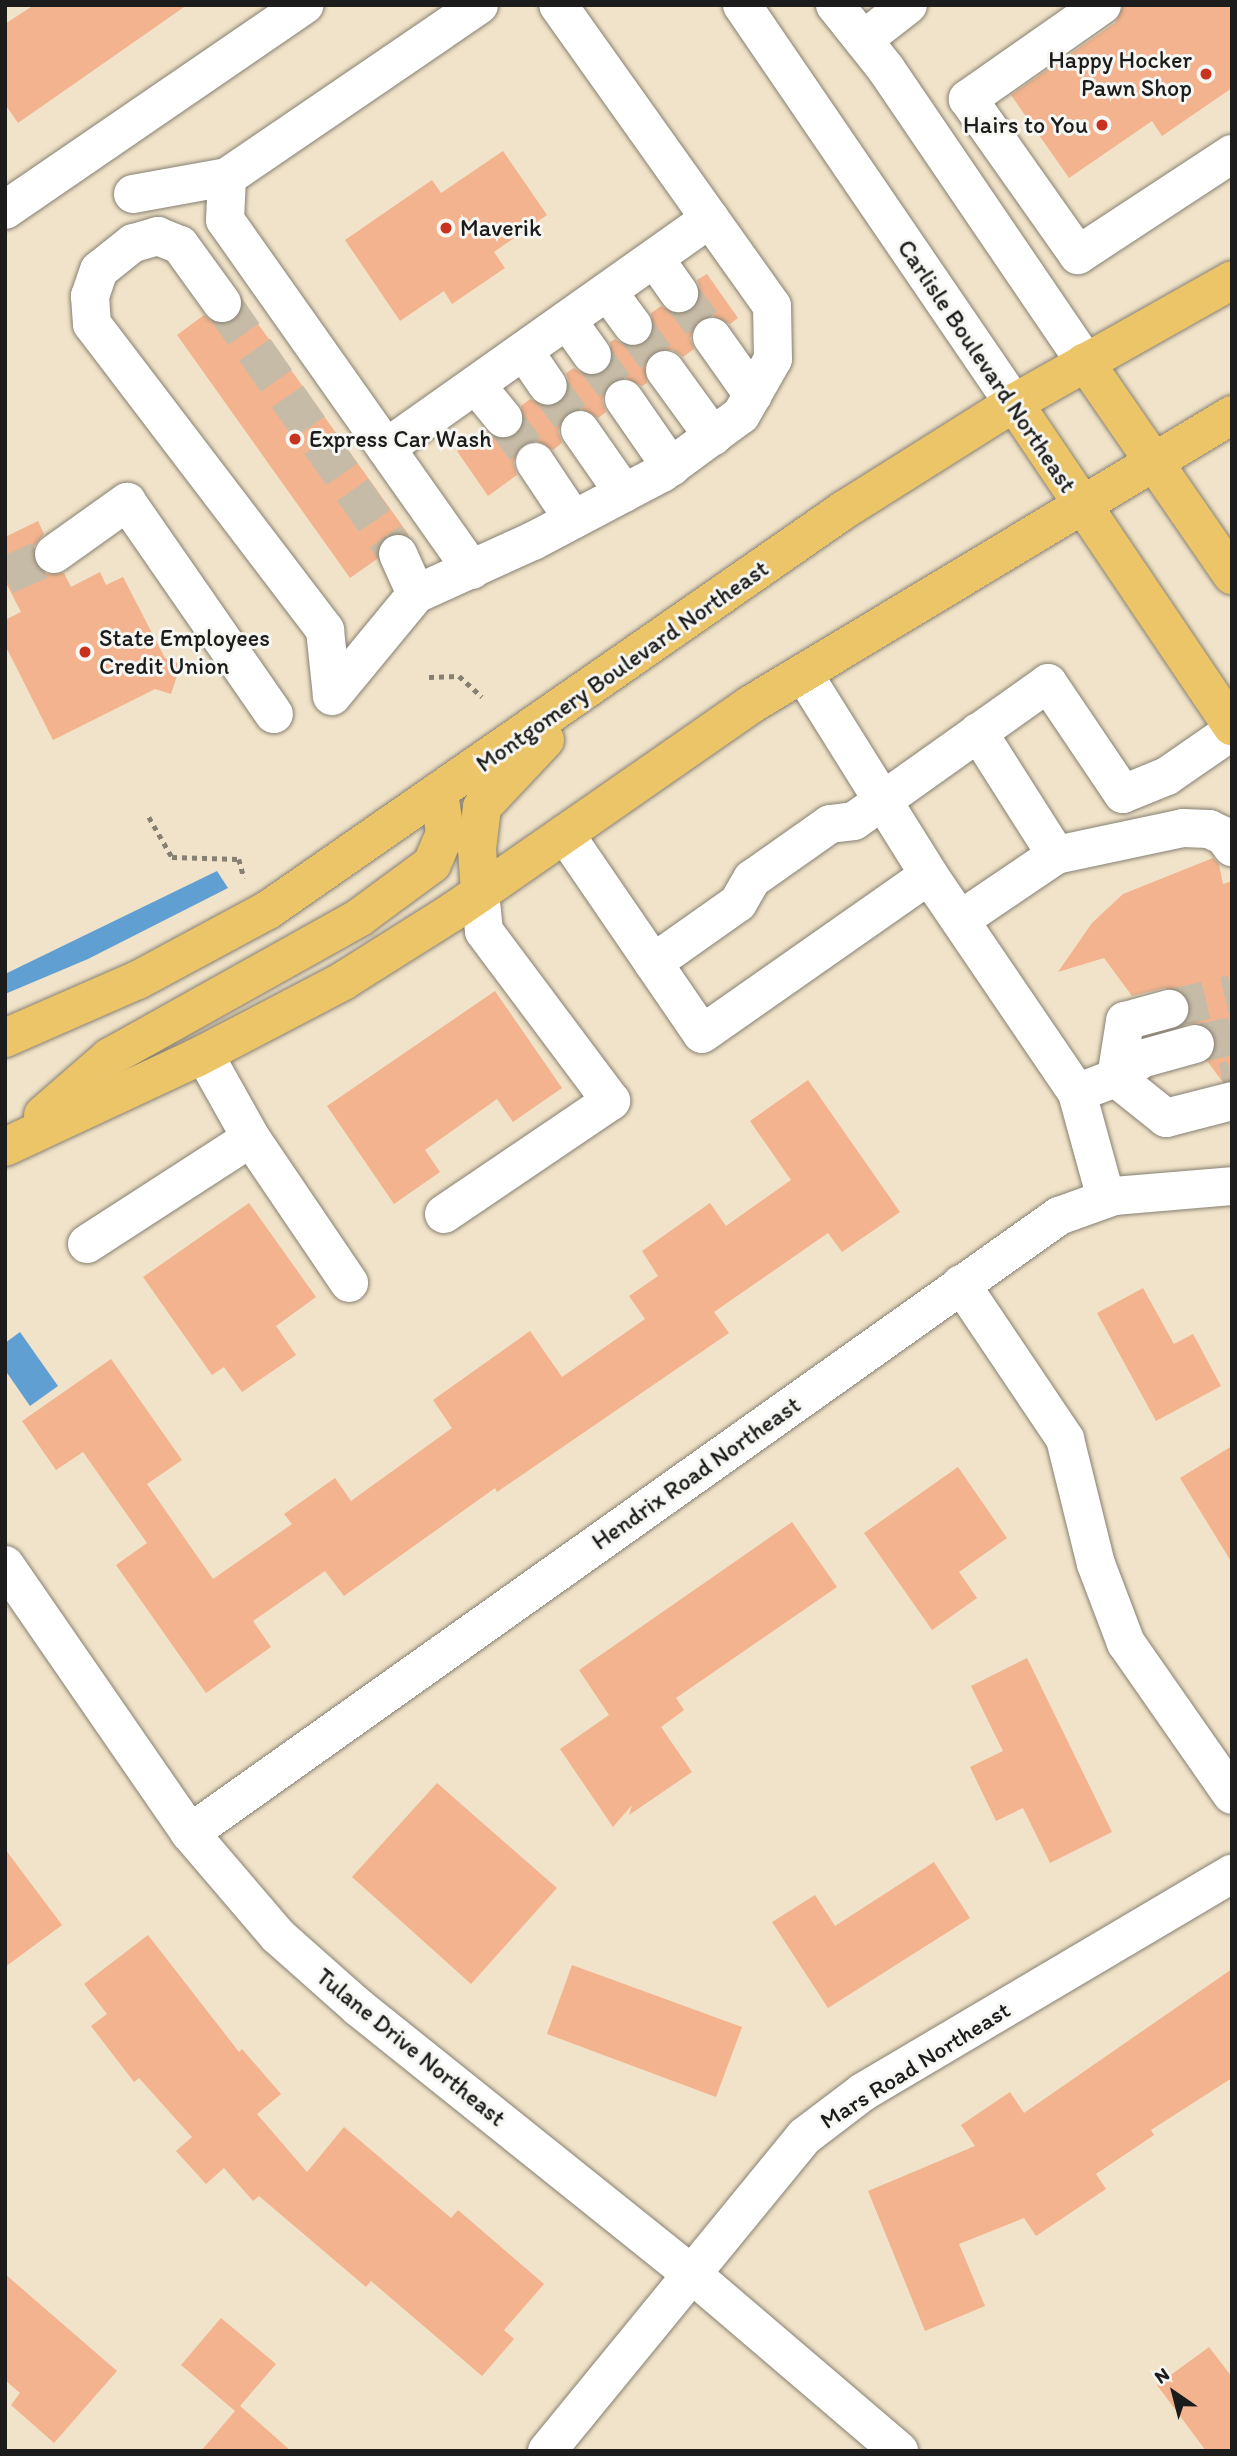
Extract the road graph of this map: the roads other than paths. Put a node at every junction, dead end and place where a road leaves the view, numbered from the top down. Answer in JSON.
{"nodes":[{"id":1,"x":304,"y":5,"type":"edge"},
{"id":2,"x":479,"y":5,"type":"edge"},
{"id":3,"x":558,"y":5,"type":"edge"},
{"id":4,"x":742,"y":5,"type":"edge"},
{"id":5,"x":835,"y":5,"type":"edge"},
{"id":6,"x":908,"y":5,"type":"edge"},
{"id":7,"x":1102,"y":5,"type":"edge"},
{"id":8,"x":863,"y":40,"type":"junction"},
{"id":9,"x":1232,"y":154,"type":"edge"},
{"id":10,"x":227,"y":177,"type":"junction"},
{"id":11,"x":134,"y":194,"type":"dead end"},
{"id":12,"x":5,"y":210,"type":"edge"},
{"id":13,"x":710,"y":219,"type":"junction"},
{"id":14,"x":655,"y":259,"type":"junction"},
{"id":15,"x":1232,"y":280,"type":"edge"},
{"id":16,"x":608,"y":292,"type":"junction"},
{"id":17,"x":679,"y":293,"type":"tunnel mouth"},
{"id":18,"x":222,"y":303,"type":"tunnel mouth"},
{"id":19,"x":568,"y":320,"type":"junction"},
{"id":20,"x":634,"y":326,"type":"tunnel mouth"},
{"id":21,"x":712,"y":337,"type":"tunnel mouth"},
{"id":22,"x":524,"y":351,"type":"junction"},
{"id":23,"x":592,"y":355,"type":"tunnel mouth"},
{"id":24,"x":1085,"y":362,"type":"junction"},
{"id":25,"x":665,"y":370,"type":"tunnel mouth"},
{"id":26,"x":476,"y":385,"type":"junction"},
{"id":27,"x":548,"y":386,"type":"tunnel mouth"},
{"id":28,"x":753,"y":394,"type":"junction"},
{"id":29,"x":624,"y":399,"type":"tunnel mouth"},
{"id":30,"x":1014,"y":403,"type":"junction"},
{"id":31,"x":1232,"y":415,"type":"edge"},
{"id":32,"x":503,"y":418,"type":"tunnel mouth"},
{"id":33,"x":580,"y":430,"type":"tunnel mouth"},
{"id":34,"x":713,"y":436,"type":"junction"},
{"id":35,"x":386,"y":448,"type":"junction"},
{"id":36,"x":1153,"y":460,"type":"junction"},
{"id":37,"x":535,"y":462,"type":"tunnel mouth"},
{"id":38,"x":671,"y":467,"type":"junction"},
{"id":39,"x":624,"y":493,"type":"junction"},
{"id":40,"x":1080,"y":505,"type":"junction"},
{"id":41,"x":573,"y":519,"type":"junction"},
{"id":42,"x":54,"y":554,"type":"tunnel mouth"},
{"id":43,"x":398,"y":554,"type":"tunnel mouth"},
{"id":44,"x":472,"y":570,"type":"junction"},
{"id":45,"x":1232,"y":575,"type":"edge"},
{"id":46,"x":416,"y":594,"type":"junction"},
{"id":47,"x":803,"y":673,"type":"junction"},
{"id":48,"x":593,"y":687,"type":"junction"},
{"id":49,"x":274,"y":715,"type":"dead end"},
{"id":50,"x":1232,"y":728,"type":"edge"},
{"id":51,"x":978,"y":732,"type":"junction"},
{"id":52,"x":439,"y":793,"type":"junction"},
{"id":53,"x":868,"y":810,"type":"junction"},
{"id":54,"x":565,"y":834,"type":"junction"},
{"id":55,"x":1232,"y":846,"type":"edge"},
{"id":56,"x":1056,"y":855,"type":"junction"},
{"id":57,"x":929,"y":875,"type":"junction"},
{"id":58,"x":480,"y":893,"type":"junction"},
{"id":59,"x":960,"y":920,"type":"junction"},
{"id":60,"x":653,"y":963,"type":"junction"},
{"id":61,"x":5,"y":1038,"type":"edge"},
{"id":62,"x":204,"y":1054,"type":"junction"},
{"id":63,"x":1202,"y":1054,"type":"edge"},
{"id":64,"x":1116,"y":1077,"type":"junction"},
{"id":65,"x":1077,"y":1093,"type":"junction"},
{"id":66,"x":251,"y":1138,"type":"junction"},
{"id":67,"x":5,"y":1146,"type":"edge"},
{"id":68,"x":1232,"y":1185,"type":"edge"},
{"id":69,"x":1105,"y":1198,"type":"junction"},
{"id":70,"x":444,"y":1213,"type":"dead end"},
{"id":71,"x":87,"y":1244,"type":"dead end"},
{"id":72,"x":349,"y":1283,"type":"dead end"},
{"id":73,"x":961,"y":1284,"type":"junction"},
{"id":74,"x":5,"y":1565,"type":"edge"},
{"id":75,"x":1232,"y":1795,"type":"edge"},
{"id":76,"x":190,"y":1833,"type":"junction"},
{"id":77,"x":1232,"y":1874,"type":"edge"},
{"id":78,"x":693,"y":2275,"type":"junction"},
{"id":79,"x":547,"y":2451,"type":"edge"},
{"id":80,"x":900,"y":2451,"type":"edge"}],
"edges":[{"from":1,"to":12,"type":"street"},
{"from":2,"to":10,"type":"street"},
{"from":3,"to":13,"type":"street"},
{"from":4,"to":30,"type":"street","name":"Carlisle Boulevard Northeast"},
{"from":5,"to":8,"type":"street"},
{"from":6,"to":8,"type":"street"},
{"from":7,"to":9,"type":"street"},
{"from":8,"to":24,"type":"street"},
{"from":10,"to":11,"type":"street"},
{"from":10,"to":35,"type":"street"},
{"from":13,"to":14,"type":"street"},
{"from":13,"to":28,"type":"street"},
{"from":14,"to":16,"type":"street"},
{"from":14,"to":17,"type":"street"},
{"from":15,"to":24,"type":"main road","name":"Montgomery Boulevard Northeast"},
{"from":16,"to":19,"type":"street"},
{"from":16,"to":20,"type":"street"},
{"from":18,"to":46,"type":"street"},
{"from":19,"to":22,"type":"street"},
{"from":19,"to":23,"type":"street"},
{"from":21,"to":28,"type":"street"},
{"from":22,"to":26,"type":"street"},
{"from":22,"to":27,"type":"street"},
{"from":24,"to":30,"type":"main road","name":"Montgomery Boulevard Northeast"},
{"from":24,"to":36,"type":"main road"},
{"from":25,"to":34,"type":"street"},
{"from":26,"to":32,"type":"street"},
{"from":26,"to":35,"type":"street"},
{"from":28,"to":34,"type":"street"},
{"from":29,"to":38,"type":"street"},
{"from":30,"to":40,"type":"main road","name":"Carlisle Boulevard Northeast"},
{"from":30,"to":48,"type":"main road","name":"Montgomery Boulevard Northeast"},
{"from":31,"to":36,"type":"main road"},
{"from":33,"to":39,"type":"street"},
{"from":34,"to":38,"type":"street"},
{"from":35,"to":44,"type":"street"},
{"from":36,"to":40,"type":"main road"},
{"from":36,"to":45,"type":"main road"},
{"from":37,"to":41,"type":"street"},
{"from":38,"to":39,"type":"street"},
{"from":39,"to":41,"type":"street"},
{"from":40,"to":47,"type":"main road"},
{"from":40,"to":50,"type":"main road","name":"Carlisle Boulevard Northeast"},
{"from":41,"to":44,"type":"street"},
{"from":42,"to":49,"type":"street"},
{"from":43,"to":46,"type":"street"},
{"from":44,"to":46,"type":"street"},
{"from":47,"to":53,"type":"street"},
{"from":47,"to":54,"type":"main road"},
{"from":48,"to":52,"type":"main road","name":"Montgomery Boulevard Northeast"},
{"from":48,"to":58,"type":"main road"},
{"from":50,"to":51,"type":"street"},
{"from":51,"to":53,"type":"street"},
{"from":51,"to":56,"type":"street"},
{"from":52,"to":61,"type":"main road","name":"Montgomery Boulevard Northeast"},
{"from":52,"to":67,"type":"main road"},
{"from":53,"to":57,"type":"street"},
{"from":53,"to":60,"type":"street"},
{"from":54,"to":58,"type":"main road"},
{"from":54,"to":60,"type":"street"},
{"from":55,"to":56,"type":"street"},
{"from":56,"to":59,"type":"street"},
{"from":57,"to":59,"type":"street"},
{"from":57,"to":60,"type":"street"},
{"from":58,"to":62,"type":"main road"},
{"from":58,"to":70,"type":"street"},
{"from":59,"to":65,"type":"street"},
{"from":62,"to":66,"type":"street"},
{"from":62,"to":67,"type":"main road"},
{"from":63,"to":64,"type":"street"},
{"from":63,"to":64,"type":"street"},
{"from":64,"to":65,"type":"street"},
{"from":65,"to":69,"type":"street"},
{"from":66,"to":71,"type":"street"},
{"from":66,"to":72,"type":"street"},
{"from":68,"to":69,"type":"street","name":"Hendrix Road Northeast"},
{"from":69,"to":73,"type":"street","name":"Hendrix Road Northeast"},
{"from":73,"to":75,"type":"street"},
{"from":73,"to":76,"type":"street","name":"Hendrix Road Northeast"},
{"from":74,"to":76,"type":"street","name":"Tulane Drive Northeast"},
{"from":76,"to":78,"type":"street","name":"Tulane Drive Northeast"},
{"from":77,"to":78,"type":"street","name":"Mars Road Northeast"},
{"from":78,"to":79,"type":"street","name":"Mars Road Northeast"},
{"from":78,"to":80,"type":"street","name":"Tulane Drive Northeast"}]}
